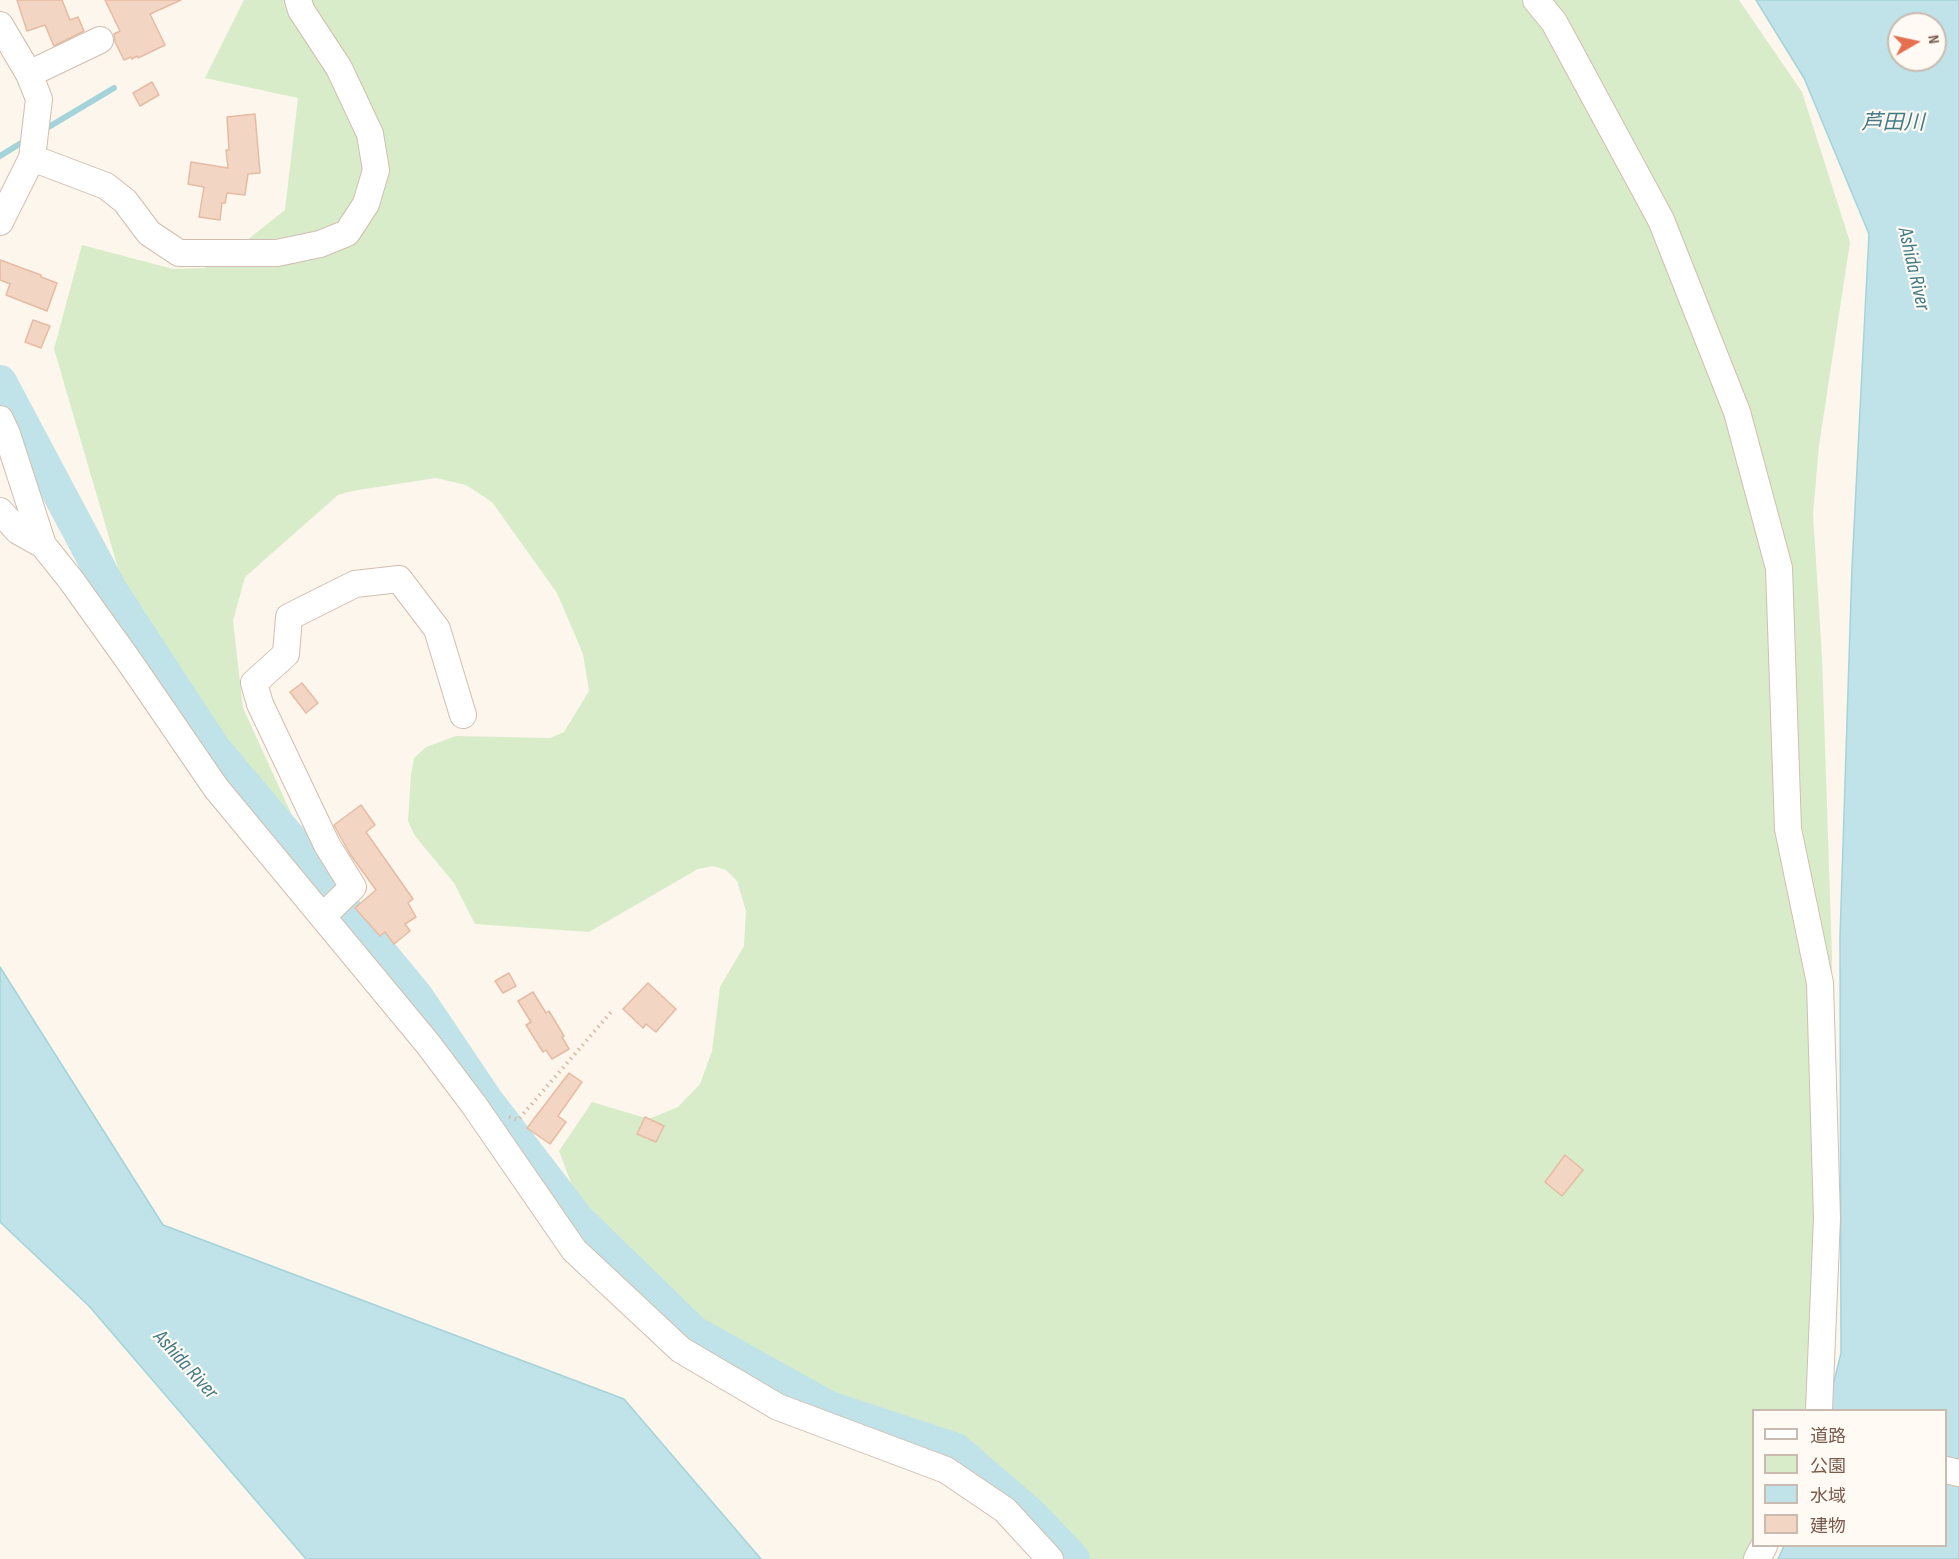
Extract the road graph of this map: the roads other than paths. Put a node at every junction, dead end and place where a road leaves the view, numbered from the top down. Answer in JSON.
{"nodes":[{"id":1,"x":298,"y":0,"type":"edge"},
{"id":2,"x":1536,"y":0,"type":"edge"},
{"id":3,"x":0,"y":25,"type":"edge"},
{"id":4,"x":100,"y":40,"type":"dead end"},
{"id":5,"x":29,"y":74,"type":"junction"},
{"id":6,"x":34,"y":143,"type":"junction"},
{"id":7,"x":0,"y":222,"type":"edge"},
{"id":8,"x":0,"y":419,"type":"edge"},
{"id":9,"x":0,"y":511,"type":"edge"},
{"id":10,"x":43,"y":545,"type":"junction"},
{"id":11,"x":463,"y":715,"type":"dead end"},
{"id":12,"x":323,"y":916,"type":"junction"},
{"id":13,"x":1819,"y":1409,"type":"edge"},
{"id":14,"x":1050,"y":1559,"type":"edge"}],
"edges":[{"from":1,"to":6,"type":"street"},
{"from":2,"to":13,"type":"street"},
{"from":3,"to":5,"type":"street"},
{"from":4,"to":5,"type":"street"},
{"from":5,"to":6,"type":"street"},
{"from":6,"to":7,"type":"street"},
{"from":8,"to":10,"type":"street"},
{"from":9,"to":10,"type":"street"},
{"from":10,"to":12,"type":"street"},
{"from":11,"to":12,"type":"street"},
{"from":12,"to":14,"type":"street"}]}
